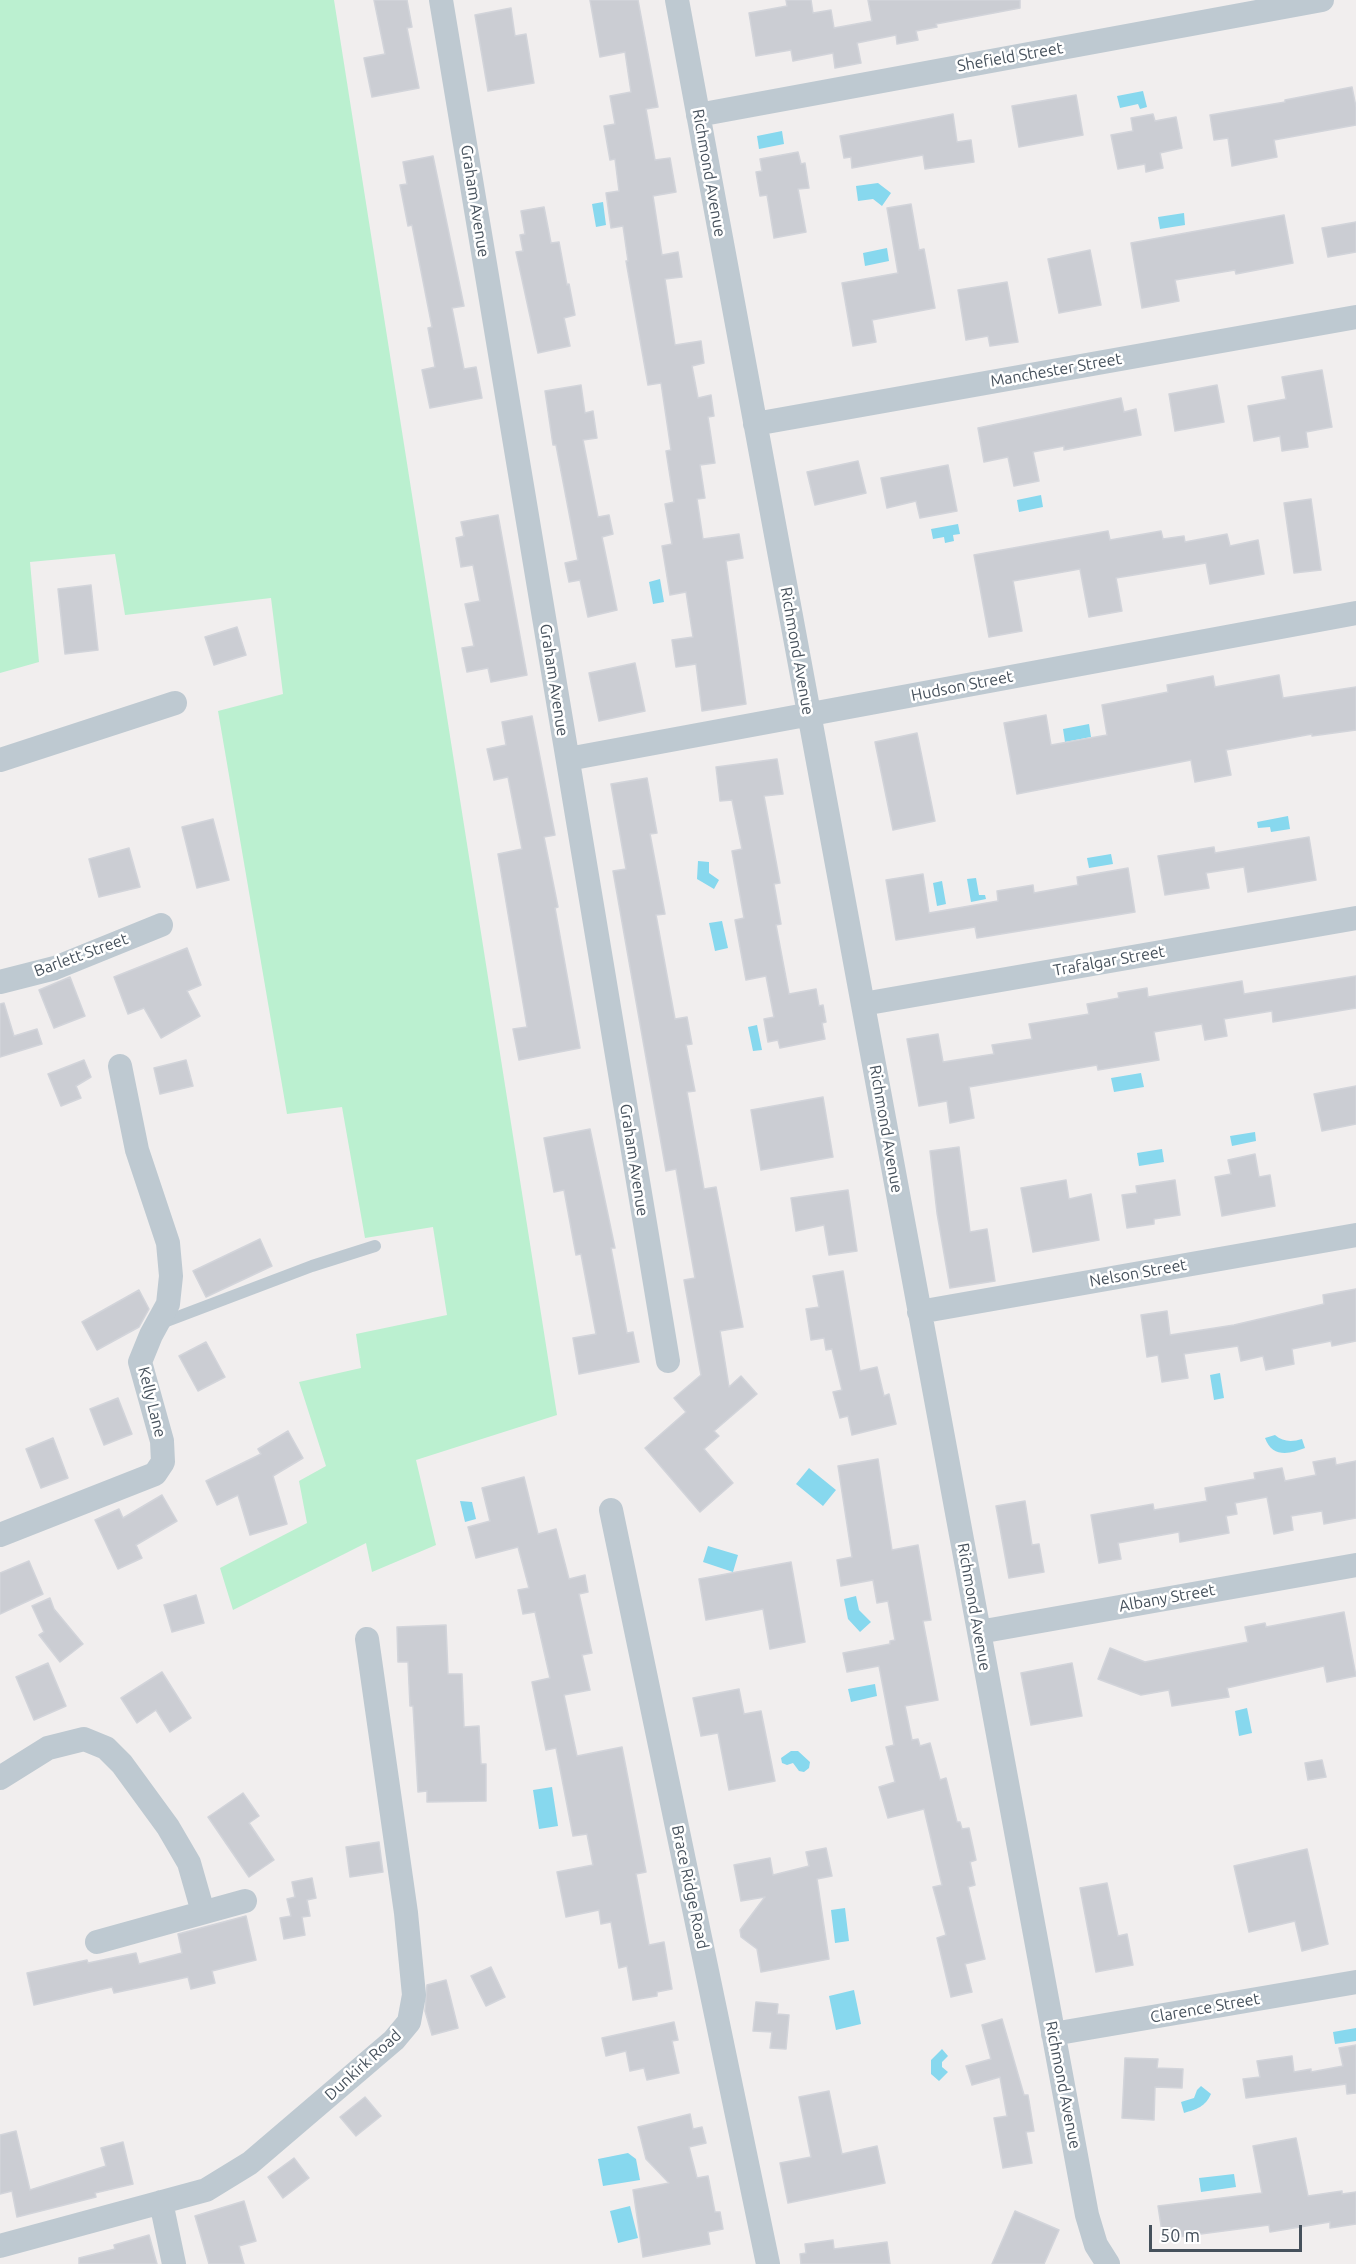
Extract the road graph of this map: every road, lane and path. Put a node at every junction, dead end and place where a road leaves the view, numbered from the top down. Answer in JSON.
{"nodes":[{"id":1,"x":441,"y":0,"type":"edge"},
{"id":2,"x":677,"y":0,"type":"edge"},
{"id":3,"x":1322,"y":0,"type":"edge"},
{"id":4,"x":698,"y":115,"type":"junction"},
{"id":5,"x":1356,"y":317,"type":"edge"},
{"id":6,"x":756,"y":424,"type":"junction"},
{"id":7,"x":1356,"y":613,"type":"edge"},
{"id":8,"x":176,"y":703,"type":"dead end"},
{"id":9,"x":809,"y":714,"type":"junction"},
{"id":10,"x":567,"y":759,"type":"junction"},
{"id":11,"x":0,"y":760,"type":"edge"},
{"id":12,"x":1356,"y":918,"type":"edge"},
{"id":13,"x":161,"y":926,"type":"dead end"},
{"id":14,"x":0,"y":982,"type":"edge"},
{"id":15,"x":863,"y":1004,"type":"junction"},
{"id":16,"x":120,"y":1066,"type":"dead end"},
{"id":17,"x":1356,"y":1235,"type":"edge"},
{"id":18,"x":375,"y":1246,"type":"dead end"},
{"id":19,"x":920,"y":1312,"type":"junction"},
{"id":20,"x":157,"y":1324,"type":"junction"},
{"id":21,"x":668,"y":1361,"type":"dead end"},
{"id":22,"x":611,"y":1510,"type":"dead end"},
{"id":23,"x":0,"y":1535,"type":"edge"},
{"id":24,"x":1356,"y":1565,"type":"edge"},
{"id":25,"x":979,"y":1632,"type":"junction"},
{"id":26,"x":367,"y":1639,"type":"dead end"},
{"id":27,"x":0,"y":1778,"type":"edge"},
{"id":28,"x":245,"y":1901,"type":"dead end"},
{"id":29,"x":203,"y":1912,"type":"junction"},
{"id":30,"x":97,"y":1942,"type":"dead end"},
{"id":31,"x":1356,"y":1982,"type":"edge"},
{"id":32,"x":1053,"y":2034,"type":"junction"},
{"id":33,"x":161,"y":2202,"type":"junction"},
{"id":34,"x":0,"y":2246,"type":"edge"},
{"id":35,"x":1105,"y":2260,"type":"edge"},
{"id":36,"x":174,"y":2264,"type":"edge"},
{"id":37,"x":768,"y":2264,"type":"edge"}],
"edges":[{"from":1,"to":10,"type":"street","name":"Graham Avenue"},
{"from":2,"to":4,"type":"street","name":"Richmond Avenue"},
{"from":3,"to":4,"type":"street","name":"Shefield Street"},
{"from":4,"to":6,"type":"street","name":"Richmond Avenue"},
{"from":5,"to":6,"type":"street","name":"Manchester Street"},
{"from":6,"to":9,"type":"street","name":"Richmond Avenue"},
{"from":7,"to":9,"type":"street","name":"Hudson Street"},
{"from":8,"to":11,"type":"street"},
{"from":9,"to":10,"type":"street","name":"Hudson Street"},
{"from":9,"to":15,"type":"street","name":"Richmond Avenue"},
{"from":10,"to":21,"type":"street","name":"Graham Avenue"},
{"from":12,"to":15,"type":"street","name":"Trafalgar Street"},
{"from":13,"to":14,"type":"street","name":"Barlett Street"},
{"from":15,"to":19,"type":"street","name":"Richmond Avenue"},
{"from":16,"to":20,"type":"street","name":"Kelly Lane"},
{"from":17,"to":19,"type":"street","name":"Nelson Street"},
{"from":18,"to":20,"type":"lane"},
{"from":19,"to":25,"type":"street","name":"Richmond Avenue"},
{"from":20,"to":23,"type":"street","name":"Kelly Lane"},
{"from":22,"to":37,"type":"street","name":"Brace Ridge Road"},
{"from":24,"to":25,"type":"street","name":"Albany Street"},
{"from":25,"to":32,"type":"street","name":"Richmond Avenue"},
{"from":26,"to":33,"type":"street","name":"Dunkirk Road"},
{"from":27,"to":29,"type":"street"},
{"from":28,"to":29,"type":"street"},
{"from":29,"to":30,"type":"street"},
{"from":31,"to":32,"type":"street","name":"Clarence Street"},
{"from":32,"to":35,"type":"street","name":"Richmond Avenue"},
{"from":33,"to":34,"type":"street","name":"Dunkirk Road"},
{"from":33,"to":36,"type":"street"}]}
